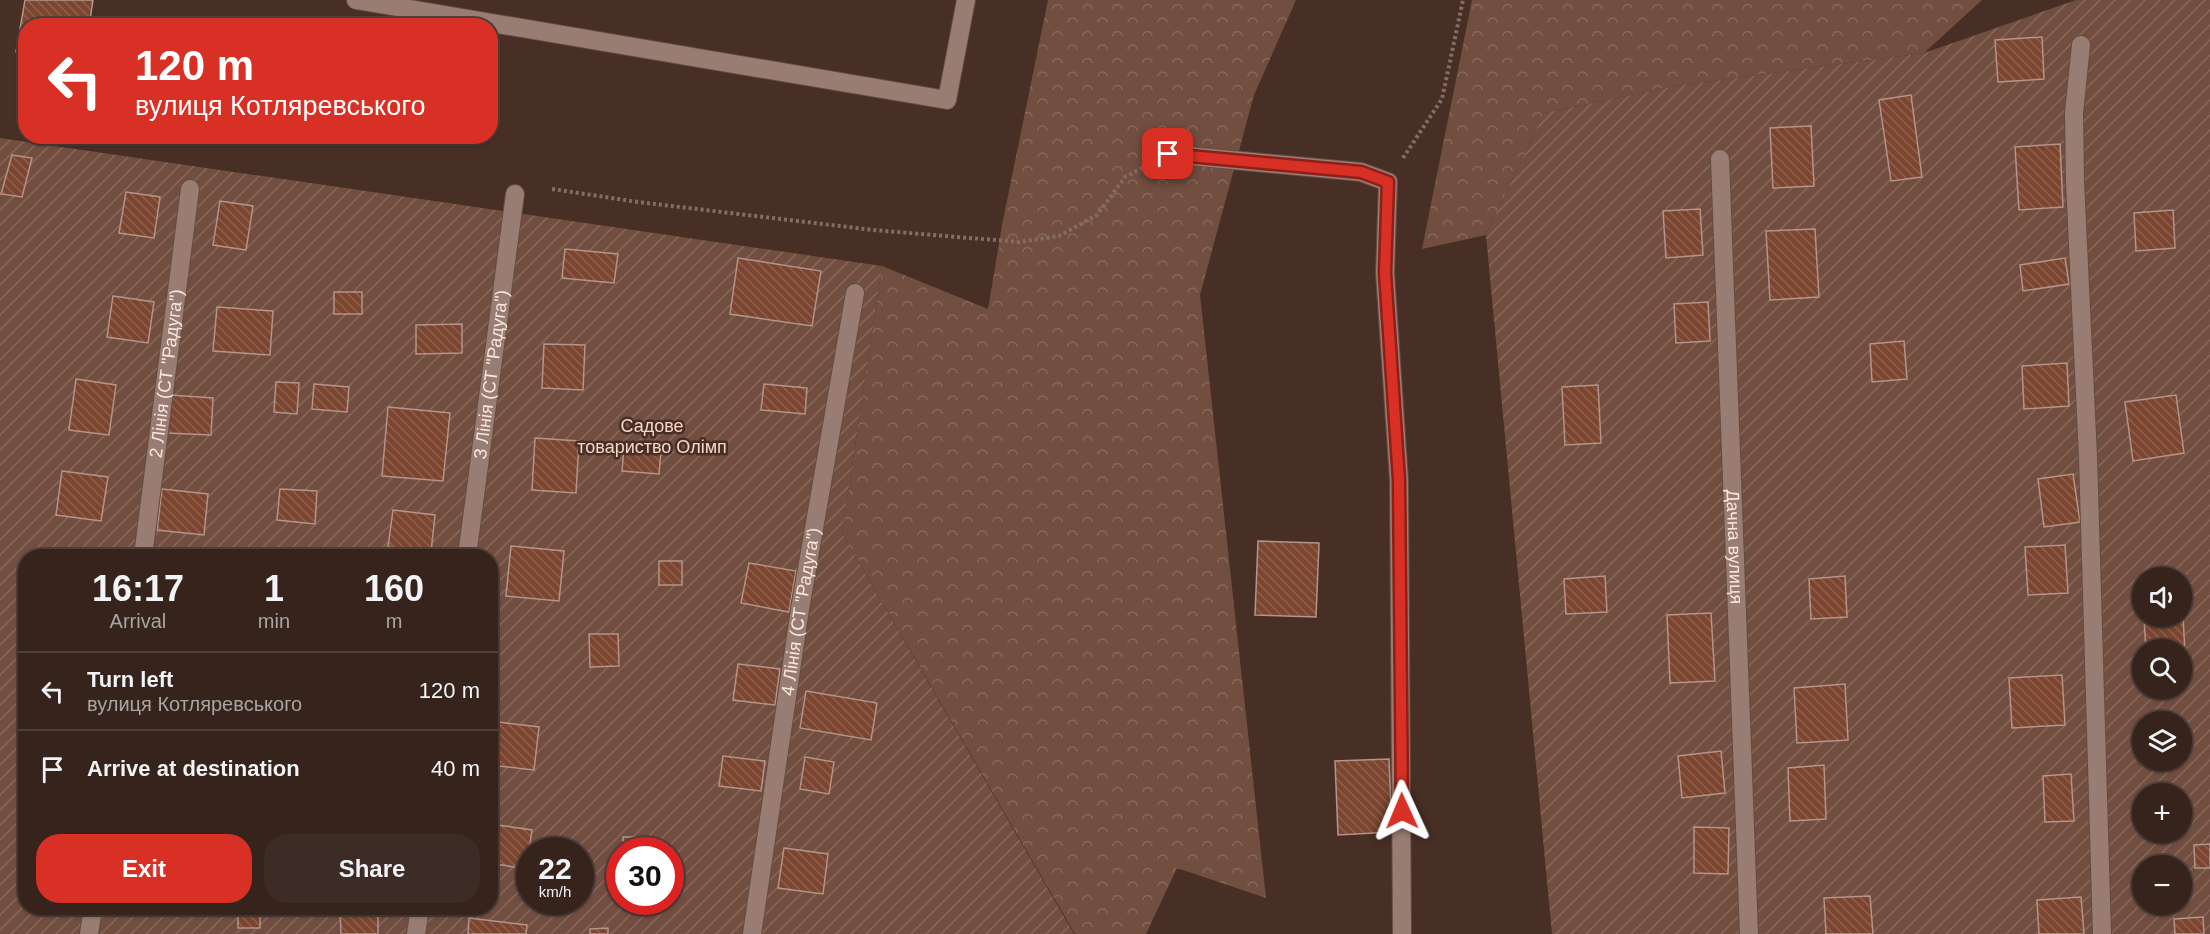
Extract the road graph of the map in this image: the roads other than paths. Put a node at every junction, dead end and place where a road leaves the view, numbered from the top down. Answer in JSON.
{"nodes":[{"id":1,"x":356,"y":0,"type":"edge"},
{"id":2,"x":966,"y":0,"type":"edge"},
{"id":3,"x":462,"y":18,"type":"edge"},
{"id":4,"x":498,"y":24,"type":"edge"},
{"id":5,"x":2081,"y":45,"type":"dead end"},
{"id":6,"x":1168,"y":154,"type":"road end"},
{"id":7,"x":1720,"y":159,"type":"dead end"},
{"id":8,"x":190,"y":189,"type":"dead end"},
{"id":9,"x":515,"y":194,"type":"dead end"},
{"id":10,"x":855,"y":292,"type":"dead end"},
{"id":11,"x":144,"y":549,"type":"edge"},
{"id":12,"x":468,"y":549,"type":"edge"},
{"id":13,"x":92,"y":915,"type":"edge"},
{"id":14,"x":419,"y":915,"type":"edge"},
{"id":15,"x":89,"y":934,"type":"edge"},
{"id":16,"x":416,"y":934,"type":"edge"},
{"id":17,"x":752,"y":934,"type":"edge"},
{"id":18,"x":1402,"y":934,"type":"edge"},
{"id":19,"x":1749,"y":934,"type":"edge"},
{"id":20,"x":2102,"y":934,"type":"edge"}],
"edges":[{"from":1,"to":3,"type":"street"},
{"from":2,"to":4,"type":"street"},
{"from":5,"to":20,"type":"street"},
{"from":6,"to":18,"type":"street"},
{"from":7,"to":19,"type":"street","name":"Дачна вулиця"},
{"from":8,"to":11,"type":"street","name":"2 Лінія (СТ \"Радуга\")"},
{"from":9,"to":12,"type":"street","name":"З Лінія (СТ \"Радуга\")"},
{"from":10,"to":17,"type":"street","name":"4 Лінія (СТ \"Радуга\")"},
{"from":13,"to":15,"type":"street"},
{"from":14,"to":16,"type":"street"}]}
